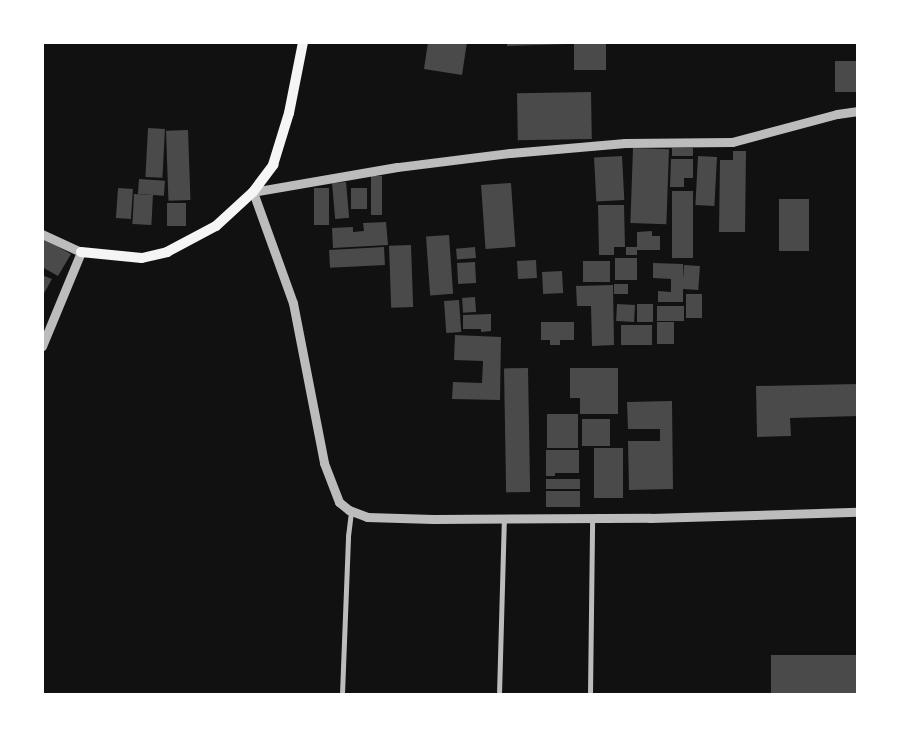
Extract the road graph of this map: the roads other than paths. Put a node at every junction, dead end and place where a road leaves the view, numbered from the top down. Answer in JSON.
{"nodes":[{"id":1,"x":303,"y":42,"type":"edge"},
{"id":2,"x":858,"y":111,"type":"edge"},
{"id":3,"x":253,"y":192,"type":"junction"},
{"id":4,"x":42,"y":234,"type":"edge"},
{"id":5,"x":81,"y":252,"type":"junction"},
{"id":6,"x":42,"y":346,"type":"edge"},
{"id":7,"x":351,"y":511,"type":"junction"},
{"id":8,"x":858,"y":512,"type":"edge"},
{"id":9,"x":592,"y":517,"type":"junction"},
{"id":10,"x":504,"y":518,"type":"junction"},
{"id":11,"x":342,"y":694,"type":"edge"},
{"id":12,"x":499,"y":694,"type":"edge"},
{"id":13,"x":590,"y":694,"type":"edge"}],
"edges":[{"from":1,"to":3,"type":"main road"},
{"from":2,"to":3,"type":"street"},
{"from":3,"to":5,"type":"main road"},
{"from":3,"to":7,"type":"street"},
{"from":4,"to":5,"type":"street"},
{"from":5,"to":6,"type":"street"},
{"from":7,"to":10,"type":"street"},
{"from":7,"to":11,"type":"street"},
{"from":8,"to":9,"type":"street"},
{"from":9,"to":10,"type":"street"},
{"from":9,"to":13,"type":"street"},
{"from":10,"to":12,"type":"street"}]}
